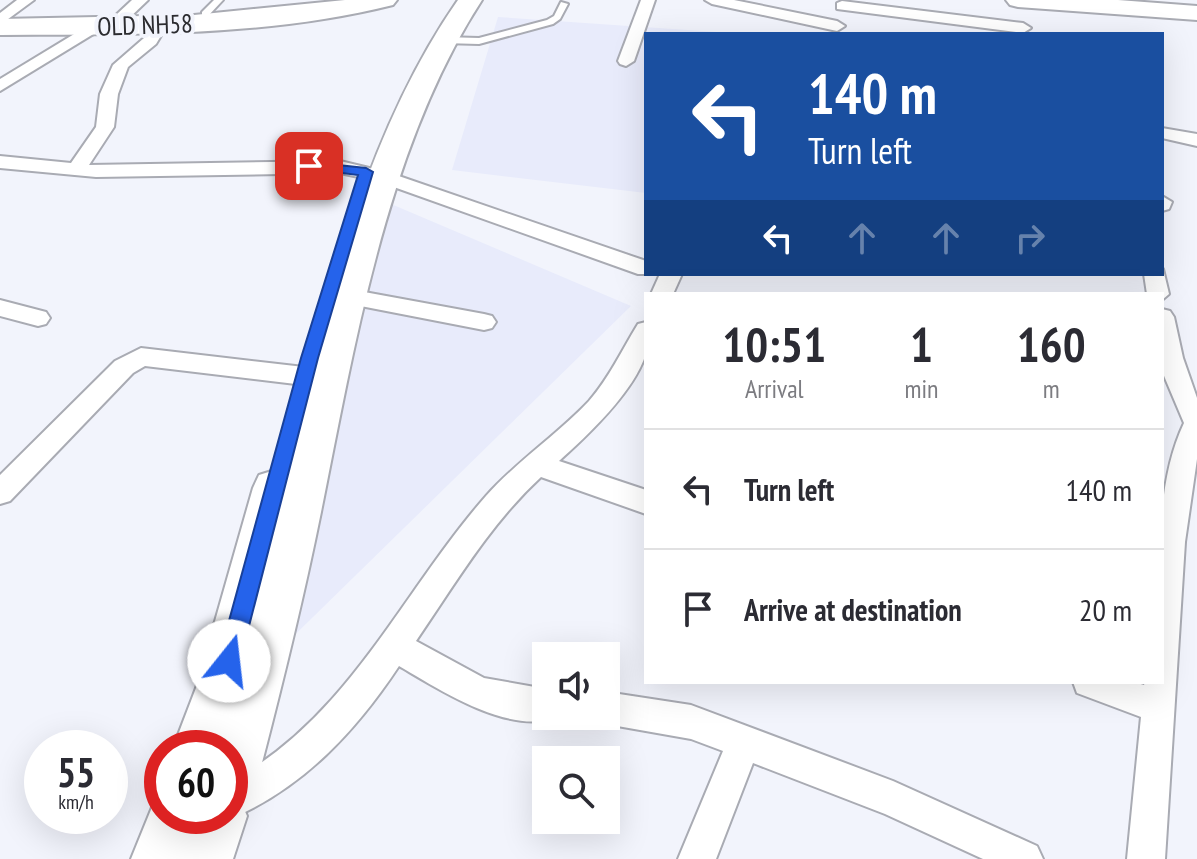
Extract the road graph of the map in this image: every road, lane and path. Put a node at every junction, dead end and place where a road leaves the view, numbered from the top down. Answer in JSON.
{"nodes":[{"id":1,"x":27,"y":0,"type":"edge"},
{"id":2,"x":141,"y":0,"type":"edge"},
{"id":3,"x":340,"y":0,"type":"edge"},
{"id":4,"x":385,"y":0,"type":"edge"},
{"id":5,"x":442,"y":0,"type":"edge"},
{"id":6,"x":470,"y":0,"type":"edge"},
{"id":7,"x":648,"y":0,"type":"edge"},
{"id":8,"x":712,"y":0,"type":"edge"},
{"id":9,"x":1022,"y":0,"type":"edge"},
{"id":10,"x":1096,"y":0,"type":"edge"},
{"id":11,"x":843,"y":3,"type":"edge"},
{"id":12,"x":564,"y":4,"type":"dead end"},
{"id":13,"x":1197,"y":6,"type":"edge"},
{"id":14,"x":212,"y":7,"type":"edge"},
{"id":15,"x":1197,"y":13,"type":"edge"},
{"id":16,"x":121,"y":18,"type":"junction"},
{"id":17,"x":0,"y":21,"type":"edge"},
{"id":18,"x":160,"y":24,"type":"junction"},
{"id":19,"x":94,"y":27,"type":"junction"},
{"id":20,"x":836,"y":30,"type":"edge"},
{"id":21,"x":1023,"y":31,"type":"edge"},
{"id":22,"x":443,"y":40,"type":"junction"},
{"id":23,"x":626,"y":61,"type":"dead end"},
{"id":24,"x":0,"y":86,"type":"edge"},
{"id":25,"x":1164,"y":133,"type":"edge"},
{"id":26,"x":1197,"y":140,"type":"edge"},
{"id":27,"x":0,"y":162,"type":"edge"},
{"id":28,"x":76,"y":170,"type":"junction"},
{"id":29,"x":375,"y":174,"type":"junction"},
{"id":30,"x":644,"y":268,"type":"edge"},
{"id":31,"x":348,"y":297,"type":"junction"},
{"id":32,"x":0,"y":308,"type":"edge"},
{"id":33,"x":38,"y":318,"type":"dead end"},
{"id":34,"x":484,"y":322,"type":"dead end"},
{"id":35,"x":1164,"y":326,"type":"edge"},
{"id":36,"x":644,"y":335,"type":"edge"},
{"id":37,"x":304,"y":376,"type":"junction"},
{"id":38,"x":1197,"y":422,"type":"edge"},
{"id":39,"x":538,"y":465,"type":"junction"},
{"id":40,"x":1172,"y":474,"type":"edge"},
{"id":41,"x":0,"y":493,"type":"edge"},
{"id":42,"x":644,"y":501,"type":"edge"},
{"id":43,"x":1164,"y":632,"type":"edge"},
{"id":44,"x":394,"y":646,"type":"junction"},
{"id":45,"x":1101,"y":684,"type":"edge"},
{"id":46,"x":1160,"y":694,"type":"edge"},
{"id":47,"x":532,"y":704,"type":"edge"},
{"id":48,"x":620,"y":710,"type":"edge"},
{"id":49,"x":207,"y":730,"type":"edge"},
{"id":50,"x":243,"y":730,"type":"edge"},
{"id":51,"x":744,"y":742,"type":"junction"},
{"id":52,"x":248,"y":794,"type":"edge"},
{"id":53,"x":697,"y":859,"type":"edge"},
{"id":54,"x":1024,"y":859,"type":"edge"},
{"id":55,"x":1146,"y":859,"type":"edge"}],
"edges":[{"from":1,"to":17,"type":"street"},
{"from":2,"to":16,"type":"street"},
{"from":3,"to":14,"type":"main road","name":"OLD NH58"},
{"from":4,"to":18,"type":"main road","name":"OLD NH58"},
{"from":5,"to":29,"type":"main road"},
{"from":6,"to":22,"type":"main road"},
{"from":7,"to":23,"type":"street"},
{"from":8,"to":20,"type":"street"},
{"from":9,"to":15,"type":"main road"},
{"from":9,"to":21,"type":"street"},
{"from":10,"to":13,"type":"main road"},
{"from":11,"to":20,"type":"street"},
{"from":11,"to":21,"type":"street"},
{"from":12,"to":22,"type":"lane"},
{"from":14,"to":16,"type":"main road","name":"OLD NH58"},
{"from":16,"to":17,"type":"main road","name":"OLD NH58"},
{"from":17,"to":19,"type":"main road","name":"OLD NH58"},
{"from":18,"to":19,"type":"main road","name":"OLD NH58"},
{"from":18,"to":28,"type":"street"},
{"from":19,"to":24,"type":"street"},
{"from":22,"to":29,"type":"main road"},
{"from":25,"to":26,"type":"street"},
{"from":27,"to":28,"type":"street"},
{"from":28,"to":29,"type":"street"},
{"from":29,"to":30,"type":"street"},
{"from":29,"to":31,"type":"main road"},
{"from":29,"to":37,"type":"main road"},
{"from":31,"to":34,"type":"street"},
{"from":31,"to":50,"type":"main road"},
{"from":32,"to":33,"type":"street"},
{"from":35,"to":38,"type":"street"},
{"from":36,"to":39,"type":"street"},
{"from":37,"to":41,"type":"street"},
{"from":37,"to":49,"type":"main road"},
{"from":38,"to":40,"type":"street"},
{"from":39,"to":42,"type":"street"},
{"from":39,"to":44,"type":"street"},
{"from":40,"to":43,"type":"street"},
{"from":44,"to":47,"type":"street"},
{"from":44,"to":52,"type":"street"},
{"from":45,"to":46,"type":"street"},
{"from":46,"to":55,"type":"street"},
{"from":48,"to":51,"type":"street"},
{"from":51,"to":53,"type":"street"},
{"from":51,"to":54,"type":"street"}]}
